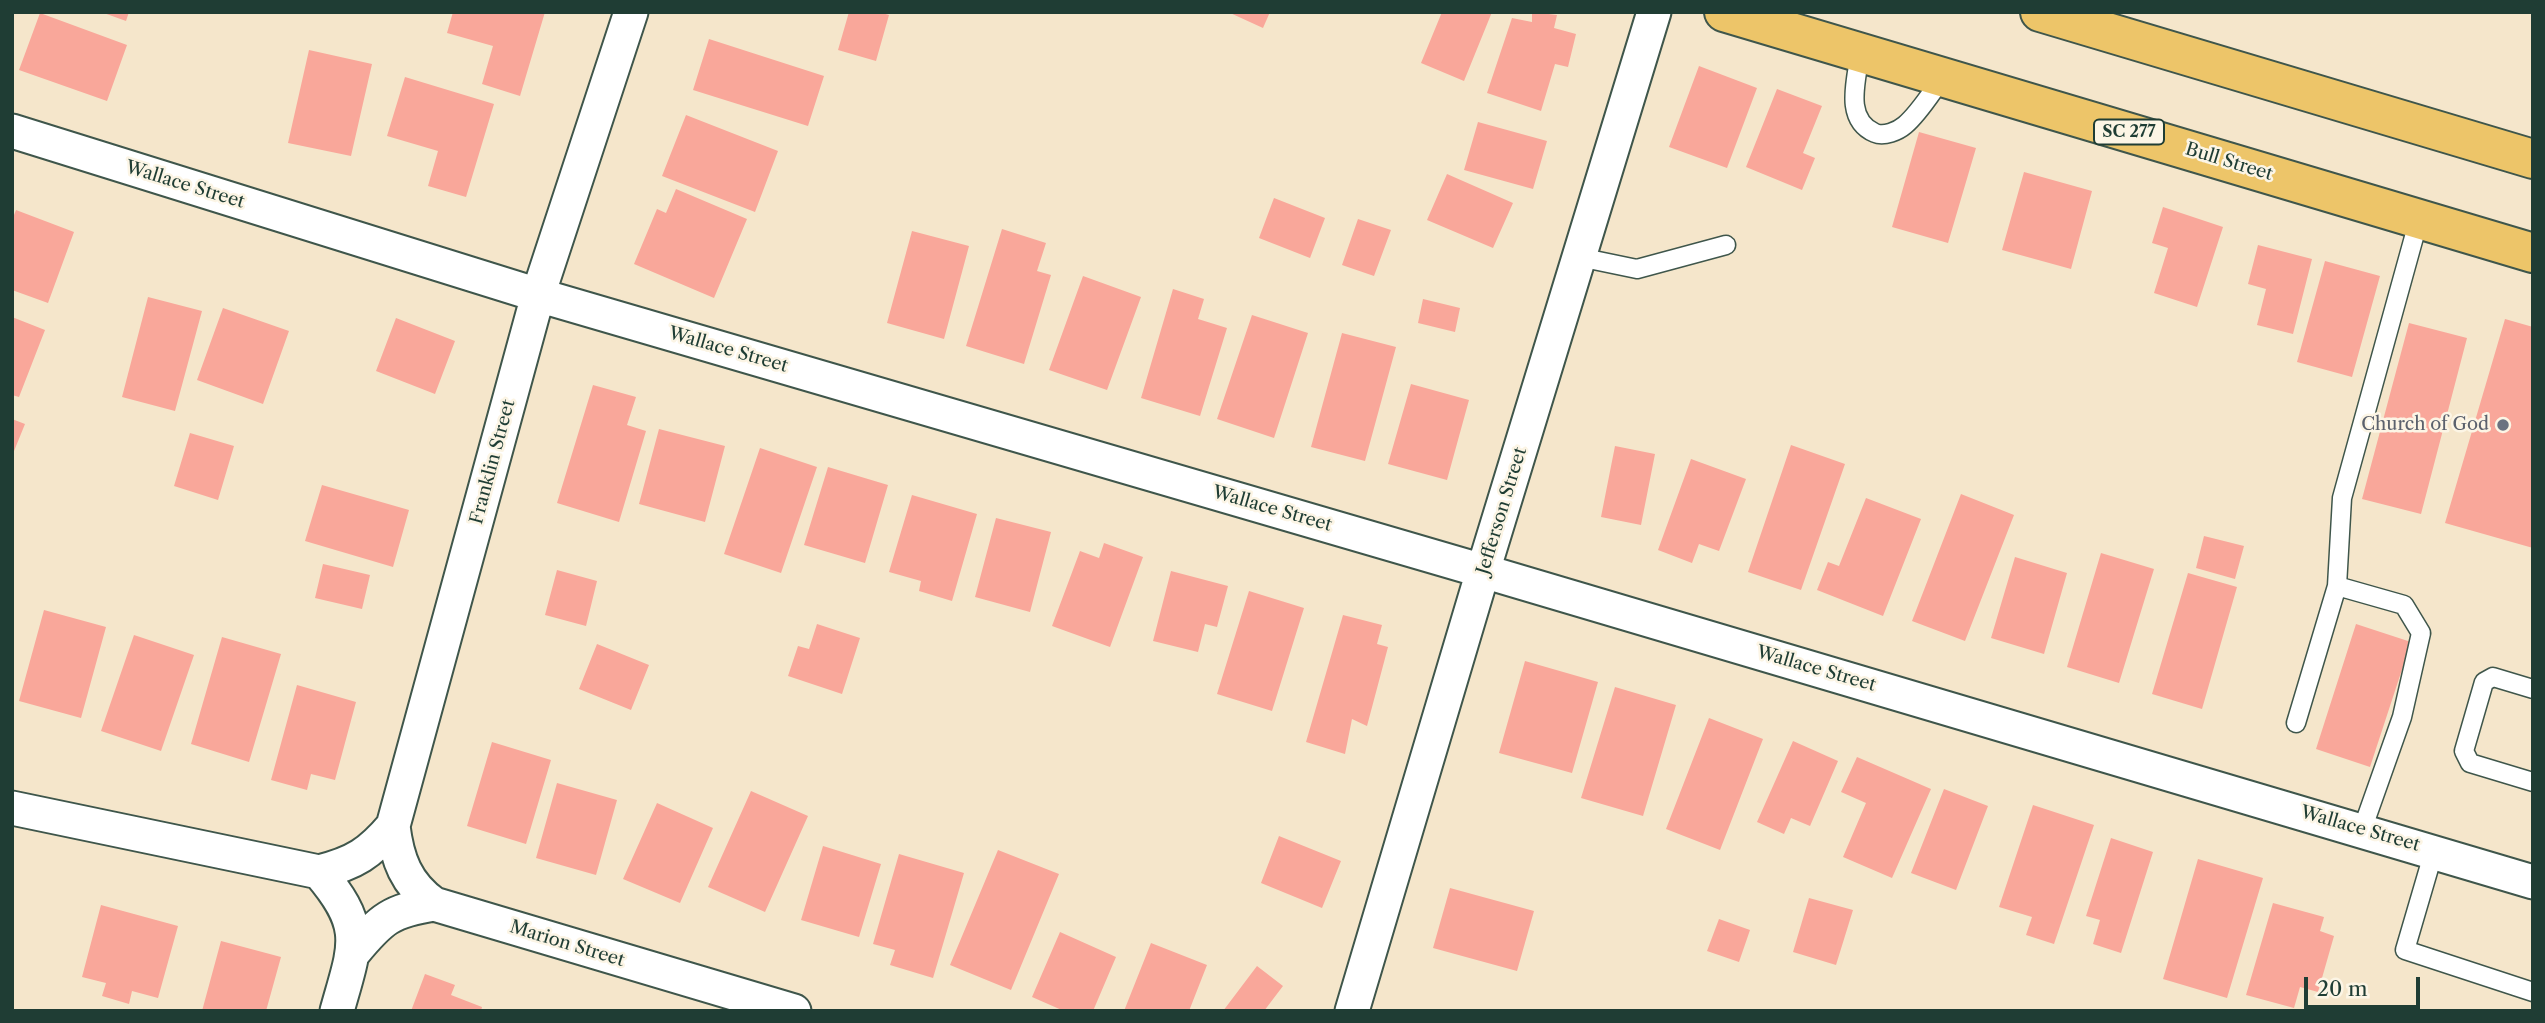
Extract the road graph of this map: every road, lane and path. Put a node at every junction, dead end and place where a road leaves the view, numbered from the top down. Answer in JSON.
{"nodes":[{"id":1,"x":631,"y":12,"type":"edge"},
{"id":2,"x":1654,"y":12,"type":"edge"},
{"id":3,"x":1724,"y":12,"type":"edge"},
{"id":4,"x":2040,"y":12,"type":"edge"},
{"id":5,"x":1860,"y":53,"type":"junction"},
{"id":6,"x":1943,"y":77,"type":"junction"},
{"id":7,"x":12,"y":131,"type":"edge"},
{"id":8,"x":2533,"y":159,"type":"edge"},
{"id":9,"x":2419,"y":219,"type":"junction"},
{"id":10,"x":1726,"y":245,"type":"dead end"},
{"id":11,"x":2533,"y":253,"type":"edge"},
{"id":12,"x":1579,"y":257,"type":"junction"},
{"id":13,"x":538,"y":295,"type":"junction"},
{"id":14,"x":1483,"y":571,"type":"junction"},
{"id":15,"x":2337,"y":586,"type":"junction"},
{"id":16,"x":2533,"y":689,"type":"edge"},
{"id":17,"x":2297,"y":723,"type":"dead end"},
{"id":18,"x":2533,"y":782,"type":"edge"},
{"id":19,"x":12,"y":808,"type":"edge"},
{"id":20,"x":393,"y":826,"type":"junction"},
{"id":21,"x":2362,"y":830,"type":"junction"},
{"id":22,"x":2434,"y":851,"type":"junction"},
{"id":23,"x":320,"y":872,"type":"junction"},
{"id":24,"x":2533,"y":882,"type":"edge"},
{"id":25,"x":434,"y":904,"type":"junction"},
{"id":26,"x":354,"y":952,"type":"junction"},
{"id":27,"x":2533,"y":992,"type":"edge"},
{"id":28,"x":337,"y":1011,"type":"edge"},
{"id":29,"x":794,"y":1011,"type":"edge"},
{"id":30,"x":1352,"y":1011,"type":"edge"}],
"edges":[{"from":1,"to":13,"type":"street","name":"Franklin Street"},
{"from":2,"to":12,"type":"street","name":"Jefferson Street"},
{"from":3,"to":5,"type":"highway","name":"Bull Street","number":"SC 277"},
{"from":4,"to":8,"type":"highway"},
{"from":5,"to":6,"type":"highway","name":"Bull Street","number":"SC 277"},
{"from":5,"to":6,"type":"lane"},
{"from":6,"to":9,"type":"highway","name":"Bull Street","number":"SC 277"},
{"from":7,"to":13,"type":"street","name":"Wallace Street"},
{"from":9,"to":11,"type":"highway","name":"Bull Street","number":"SC 277"},
{"from":9,"to":15,"type":"lane"},
{"from":10,"to":12,"type":"lane"},
{"from":12,"to":14,"type":"street","name":"Jefferson Street"},
{"from":13,"to":14,"type":"street","name":"Wallace Street"},
{"from":13,"to":20,"type":"street","name":"Franklin Street"},
{"from":14,"to":21,"type":"street","name":"Wallace Street"},
{"from":14,"to":30,"type":"street","name":"Jefferson Street"},
{"from":15,"to":17,"type":"lane"},
{"from":15,"to":21,"type":"lane"},
{"from":16,"to":18,"type":"lane"},
{"from":19,"to":23,"type":"street"},
{"from":20,"to":23,"type":"street"},
{"from":20,"to":25,"type":"street","name":"Franklin Street"},
{"from":21,"to":22,"type":"street","name":"Wallace Street"},
{"from":22,"to":24,"type":"street","name":"Wallace Street"},
{"from":22,"to":27,"type":"lane"},
{"from":23,"to":26,"type":"street"},
{"from":25,"to":26,"type":"street","name":"Marion Street"},
{"from":25,"to":29,"type":"street","name":"Marion Street"},
{"from":26,"to":28,"type":"street"}]}
